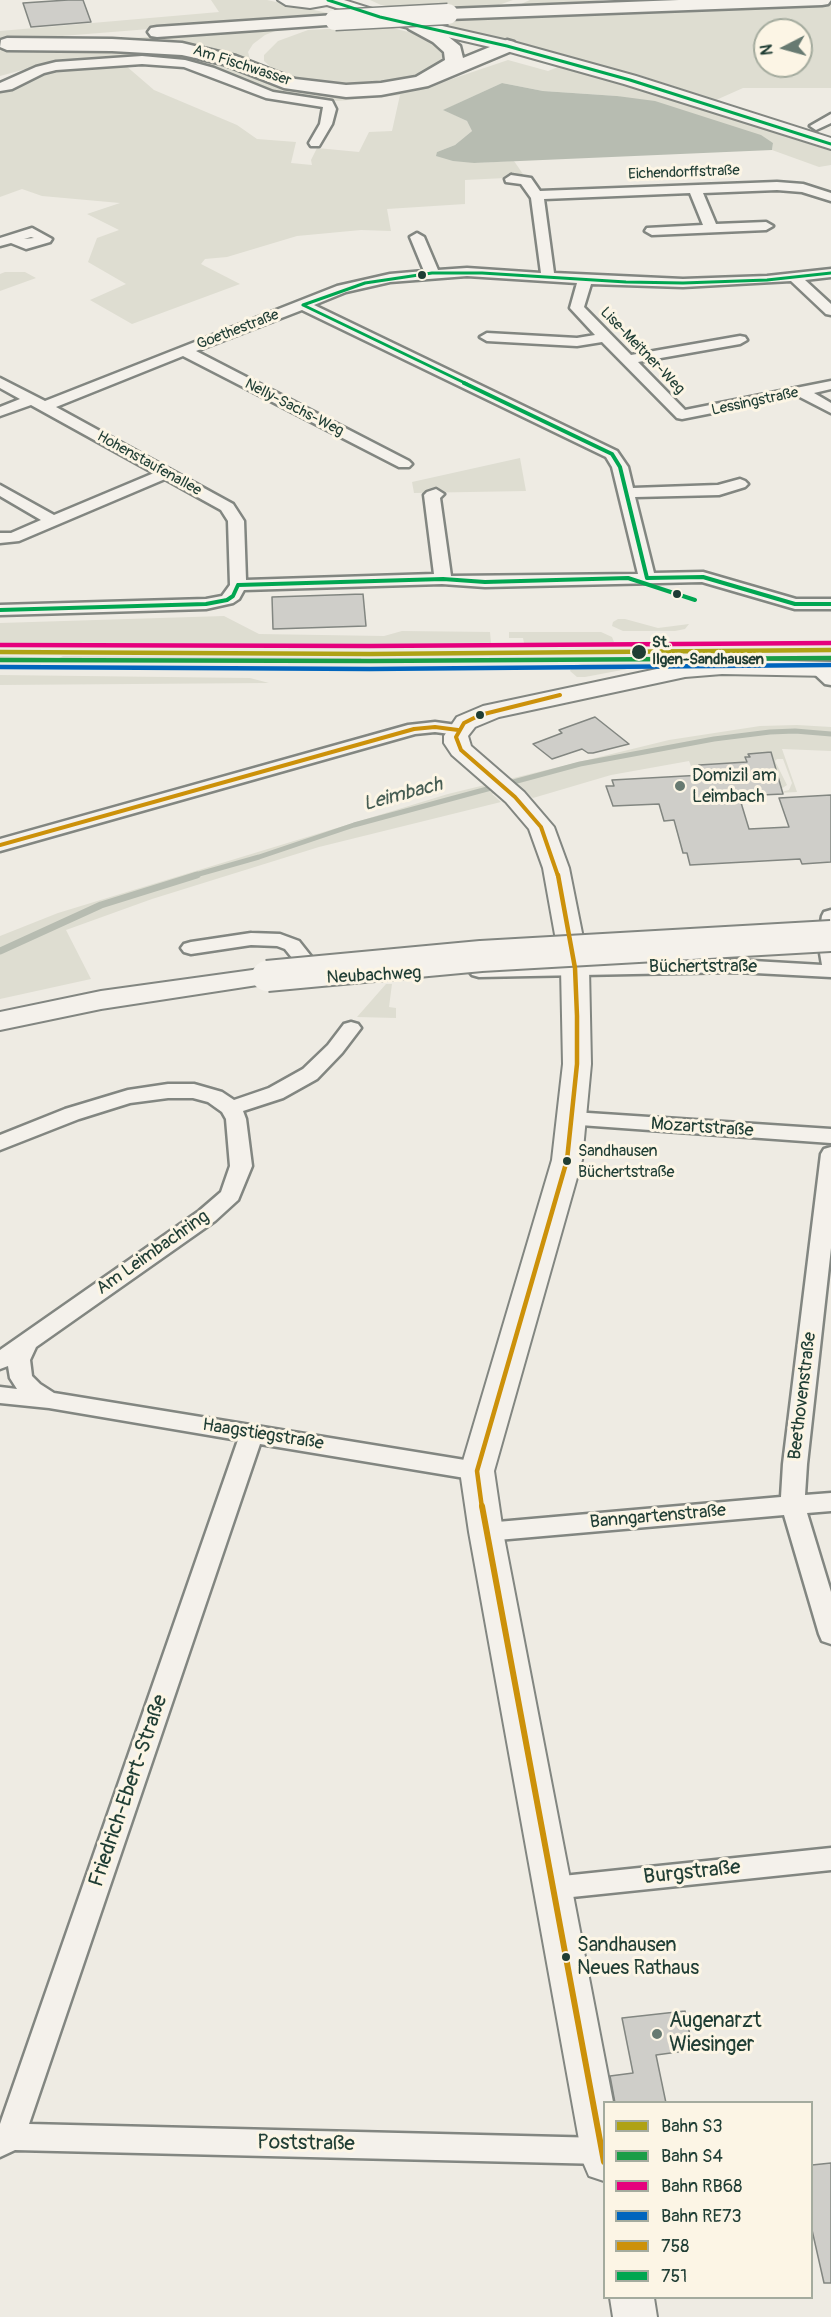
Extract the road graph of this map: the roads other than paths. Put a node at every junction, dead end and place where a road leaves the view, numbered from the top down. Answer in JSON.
{"nodes":[{"id":1,"x":286,"y":0,"type":"edge"},
{"id":2,"x":328,"y":0,"type":"edge"},
{"id":3,"x":519,"y":0,"type":"edge"},
{"id":4,"x":609,"y":0,"type":"edge"},
{"id":5,"x":822,"y":0,"type":"edge"},
{"id":6,"x":798,"y":1,"type":"edge"},
{"id":7,"x":688,"y":4,"type":"junction"},
{"id":8,"x":448,"y":14,"type":"junction"},
{"id":9,"x":328,"y":20,"type":"junction"},
{"id":10,"x":416,"y":25,"type":"junction"},
{"id":11,"x":3,"y":44,"type":"edge"},
{"id":12,"x":507,"y":46,"type":"junction"},
{"id":13,"x":270,"y":76,"type":"junction"},
{"id":14,"x":430,"y":79,"type":"junction"},
{"id":15,"x":0,"y":87,"type":"edge"},
{"id":16,"x":831,"y":118,"type":"edge"},
{"id":17,"x":816,"y":126,"type":"dead end"},
{"id":18,"x":315,"y":143,"type":"dead end"},
{"id":19,"x":831,"y":144,"type":"edge"},
{"id":20,"x":511,"y":179,"type":"dead end"},
{"id":21,"x":695,"y":189,"type":"junction"},
{"id":22,"x":538,"y":196,"type":"junction"},
{"id":23,"x":831,"y":197,"type":"edge"},
{"id":24,"x":766,"y":226,"type":"dead end"},
{"id":25,"x":711,"y":228,"type":"junction"},
{"id":26,"x":652,"y":231,"type":"dead end"},
{"id":27,"x":417,"y":237,"type":"dead end"},
{"id":28,"x":432,"y":273,"type":"junction"},
{"id":29,"x":831,"y":273,"type":"edge"},
{"id":30,"x":548,"y":277,"type":"junction"},
{"id":31,"x":794,"y":278,"type":"junction"},
{"id":32,"x":585,"y":280,"type":"junction"},
{"id":33,"x":303,"y":304,"type":"junction"},
{"id":34,"x":831,"y":311,"type":"edge"},
{"id":35,"x":487,"y":337,"type":"dead end"},
{"id":36,"x":605,"y":337,"type":"junction"},
{"id":37,"x":740,"y":340,"type":"dead end"},
{"id":38,"x":184,"y":351,"type":"junction"},
{"id":39,"x":627,"y":360,"type":"junction"},
{"id":40,"x":0,"y":382,"type":"edge"},
{"id":41,"x":831,"y":385,"type":"edge"},
{"id":42,"x":802,"y":392,"type":"junction"},
{"id":43,"x":38,"y":403,"type":"junction"},
{"id":44,"x":831,"y":409,"type":"edge"},
{"id":45,"x":0,"y":412,"type":"edge"},
{"id":46,"x":679,"y":413,"type":"joint"},
{"id":47,"x":404,"y":464,"type":"dead end"},
{"id":48,"x":166,"y":473,"type":"junction"},
{"id":49,"x":740,"y":484,"type":"dead end"},
{"id":50,"x":0,"y":490,"type":"edge"},
{"id":51,"x":626,"y":493,"type":"junction"},
{"id":52,"x":436,"y":494,"type":"dead end"},
{"id":53,"x":53,"y":521,"type":"junction"},
{"id":54,"x":0,"y":538,"type":"edge"},
{"id":55,"x":647,"y":578,"type":"junction"},
{"id":56,"x":442,"y":579,"type":"junction"},
{"id":57,"x":238,"y":585,"type":"junction"},
{"id":58,"x":831,"y":604,"type":"edge"},
{"id":59,"x":0,"y":610,"type":"edge"},
{"id":60,"x":826,"y":673,"type":"edge"},
{"id":61,"x":458,"y":730,"type":"junction"},
{"id":62,"x":0,"y":845,"type":"edge"},
{"id":63,"x":831,"y":916,"type":"edge"},
{"id":64,"x":831,"y":936,"type":"edge"},
{"id":65,"x":191,"y":948,"type":"dead end"},
{"id":66,"x":831,"y":963,"type":"edge"},
{"id":67,"x":575,"y":968,"type":"junction"},
{"id":68,"x":831,"y":971,"type":"edge"},
{"id":69,"x":0,"y":1021,"type":"edge"},
{"id":70,"x":351,"y":1028,"type":"dead end"},
{"id":71,"x":231,"y":1108,"type":"junction"},
{"id":72,"x":573,"y":1119,"type":"junction"},
{"id":73,"x":831,"y":1136,"type":"edge"},
{"id":74,"x":0,"y":1143,"type":"edge"},
{"id":75,"x":831,"y":1154,"type":"edge"},
{"id":76,"x":822,"y":1307,"type":"edge"},
{"id":77,"x":27,"y":1341,"type":"junction"},
{"id":78,"x":0,"y":1361,"type":"edge"},
{"id":79,"x":0,"y":1395,"type":"edge"},
{"id":80,"x":49,"y":1400,"type":"junction"},
{"id":81,"x":252,"y":1434,"type":"junction"},
{"id":82,"x":477,"y":1471,"type":"junction"},
{"id":83,"x":831,"y":1502,"type":"edge"},
{"id":84,"x":794,"y":1505,"type":"junction"},
{"id":85,"x":486,"y":1532,"type":"junction"},
{"id":86,"x":831,"y":1634,"type":"edge"},
{"id":87,"x":831,"y":1859,"type":"edge"},
{"id":88,"x":553,"y":1888,"type":"junction"},
{"id":89,"x":5,"y":2140,"type":"edge"},
{"id":90,"x":603,"y":2151,"type":"edge"},
{"id":91,"x":603,"y":2156,"type":"edge"},
{"id":92,"x":632,"y":2299,"type":"edge"},
{"id":93,"x":635,"y":2317,"type":"edge"}],
"edges":[{"from":1,"to":2,"type":"street"},
{"from":2,"to":10,"type":"street"},
{"from":3,"to":8,"type":"main road"},
{"from":4,"to":7,"type":"main road"},
{"from":5,"to":6,"type":"main road"},
{"from":6,"to":7,"type":"main road"},
{"from":7,"to":8,"type":"main road"},
{"from":8,"to":9,"type":"main road","bridge":true},
{"from":9,"to":11,"type":"main road"},
{"from":9,"to":13,"type":"main road"},
{"from":10,"to":12,"type":"street"},
{"from":10,"to":14,"type":"main road"},
{"from":11,"to":13,"type":"main road"},
{"from":12,"to":14,"type":"main road"},
{"from":12,"to":19,"type":"street"},
{"from":13,"to":14,"type":"main road"},
{"from":15,"to":18,"type":"street","name":"Am Fischwasser"},
{"from":16,"to":17,"type":"street"},
{"from":20,"to":22,"type":"street"},
{"from":21,"to":22,"type":"street","name":"Eichendorffstraße"},
{"from":21,"to":23,"type":"street","name":"Eichendorffstraße"},
{"from":21,"to":25,"type":"street"},
{"from":22,"to":30,"type":"street"},
{"from":24,"to":25,"type":"street"},
{"from":25,"to":26,"type":"street"},
{"from":27,"to":28,"type":"street"},
{"from":28,"to":30,"type":"street","name":"Goethestraße"},
{"from":28,"to":33,"type":"street","name":"Goethestraße"},
{"from":29,"to":31,"type":"street","name":"Goethestraße"},
{"from":30,"to":32,"type":"street","name":"Goethestraße"},
{"from":31,"to":32,"type":"street","name":"Goethestraße"},
{"from":31,"to":34,"type":"street"},
{"from":32,"to":36,"type":"street","name":"Lise-Meitner-Weg"},
{"from":33,"to":38,"type":"street","name":"Goethestraße"},
{"from":33,"to":51,"type":"street"},
{"from":35,"to":36,"type":"street"},
{"from":36,"to":39,"type":"street","name":"Lise-Meitner-Weg"},
{"from":37,"to":39,"type":"street"},
{"from":38,"to":43,"type":"street","name":"Goethestraße"},
{"from":38,"to":47,"type":"street","name":"Nelly-Sachs-Weg"},
{"from":39,"to":46,"type":"street","name":"Lise-Meitner-Weg"},
{"from":40,"to":43,"type":"street","name":"Hohenstaufenallee"},
{"from":41,"to":42,"type":"street","name":"Lessingstraße"},
{"from":42,"to":44,"type":"street"},
{"from":42,"to":46,"type":"street","name":"Lessingstraße"},
{"from":43,"to":45,"type":"street","name":"Goethestraße"},
{"from":43,"to":48,"type":"street","name":"Hohenstaufenallee"},
{"from":48,"to":53,"type":"street"},
{"from":48,"to":57,"type":"street","name":"Hohenstaufenallee"},
{"from":49,"to":51,"type":"street"},
{"from":50,"to":53,"type":"street"},
{"from":51,"to":55,"type":"street"},
{"from":52,"to":56,"type":"street"},
{"from":53,"to":54,"type":"street"},
{"from":55,"to":56,"type":"street"},
{"from":55,"to":58,"type":"street"},
{"from":56,"to":57,"type":"street"},
{"from":57,"to":59,"type":"street"},
{"from":60,"to":61,"type":"street"},
{"from":61,"to":62,"type":"street"},
{"from":61,"to":67,"type":"street"},
{"from":63,"to":66,"type":"street"},
{"from":64,"to":69,"type":"street","bridge":true},
{"from":65,"to":67,"type":"street","name":"Neubachweg"},
{"from":67,"to":68,"type":"street","name":"Büchertstraße"},
{"from":67,"to":72,"type":"street"},
{"from":70,"to":71,"type":"street"},
{"from":71,"to":74,"type":"street"},
{"from":71,"to":77,"type":"street","name":"Am Leimbachring"},
{"from":72,"to":73,"type":"street","name":"Mozartstraße"},
{"from":72,"to":82,"type":"street"},
{"from":75,"to":76,"type":"street","name":"Beethovenstraße"},
{"from":76,"to":84,"type":"street","name":"Beethovenstraße"},
{"from":77,"to":78,"type":"street","name":"Am Leimbachring"},
{"from":77,"to":80,"type":"street","name":"Haagstiegstraße"},
{"from":79,"to":80,"type":"street","name":"Haagstiegstraße"},
{"from":80,"to":81,"type":"street","name":"Haagstiegstraße"},
{"from":81,"to":82,"type":"street","name":"Haagstiegstraße"},
{"from":81,"to":89,"type":"street","name":"Friedrich-Ebert-Straße"},
{"from":82,"to":85,"type":"street"},
{"from":83,"to":84,"type":"street","name":"Banngartenstraße"},
{"from":84,"to":85,"type":"street","name":"Banngartenstraße"},
{"from":84,"to":86,"type":"street","name":"Beethovenstraße"},
{"from":85,"to":88,"type":"street"},
{"from":87,"to":88,"type":"street","name":"Burgstraße"},
{"from":88,"to":90,"type":"street"},
{"from":89,"to":91,"type":"street","name":"Poststraße"},
{"from":92,"to":93,"type":"street"}]}
